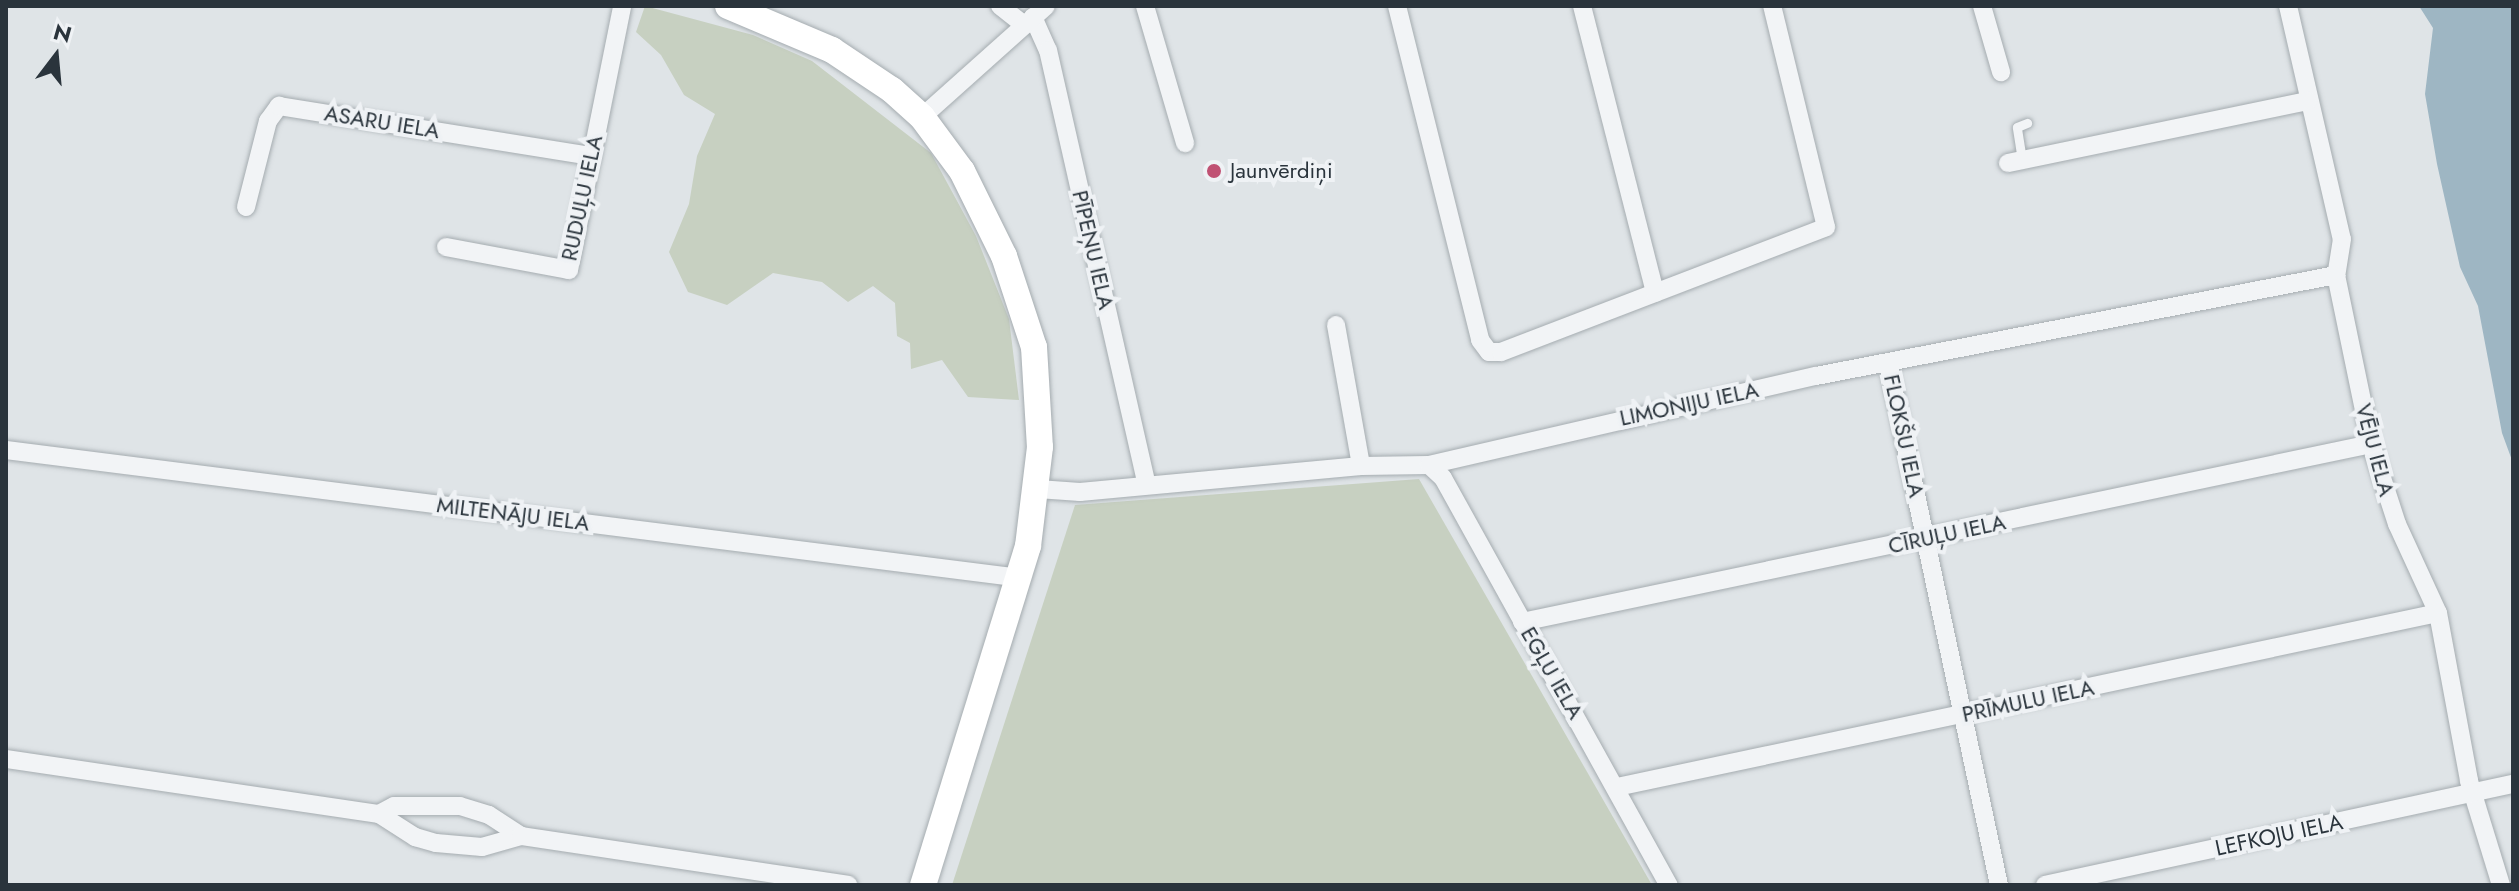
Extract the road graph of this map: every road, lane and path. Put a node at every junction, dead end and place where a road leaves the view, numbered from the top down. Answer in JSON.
{"nodes":[{"id":1,"x":622,"y":6,"type":"edge"},
{"id":2,"x":731,"y":6,"type":"edge"},
{"id":3,"x":1000,"y":6,"type":"edge"},
{"id":4,"x":1145,"y":6,"type":"edge"},
{"id":5,"x":1397,"y":6,"type":"edge"},
{"id":6,"x":1582,"y":6,"type":"edge"},
{"id":7,"x":1772,"y":6,"type":"edge"},
{"id":8,"x":1982,"y":6,"type":"edge"},
{"id":9,"x":2288,"y":6,"type":"edge"},
{"id":10,"x":1034,"y":16,"type":"edge"},
{"id":11,"x":2001,"y":72,"type":"dead end"},
{"id":12,"x":2308,"y":101,"type":"junction"},
{"id":13,"x":922,"y":117,"type":"junction"},
{"id":14,"x":2027,"y":123,"type":"dead end"},
{"id":15,"x":1185,"y":143,"type":"dead end"},
{"id":16,"x":592,"y":156,"type":"junction"},
{"id":17,"x":2015,"y":162,"type":"joint"},
{"id":18,"x":246,"y":207,"type":"dead end"},
{"id":19,"x":446,"y":247,"type":"dead end"},
{"id":20,"x":2336,"y":275,"type":"junction"},
{"id":21,"x":1655,"y":293,"type":"junction"},
{"id":22,"x":1336,"y":325,"type":"dead end"},
{"id":23,"x":1888,"y":363,"type":"junction"},
{"id":24,"x":2371,"y":444,"type":"junction"},
{"id":25,"x":6,"y":450,"type":"edge"},
{"id":26,"x":1429,"y":465,"type":"junction"},
{"id":27,"x":1361,"y":466,"type":"junction"},
{"id":28,"x":1147,"y":485,"type":"junction"},
{"id":29,"x":1038,"y":489,"type":"junction"},
{"id":30,"x":1926,"y":539,"type":"junction"},
{"id":31,"x":1020,"y":578,"type":"junction"},
{"id":32,"x":2438,"y":613,"type":"junction"},
{"id":33,"x":1522,"y":622,"type":"junction"},
{"id":34,"x":1963,"y":715,"type":"junction"},
{"id":35,"x":6,"y":759,"type":"edge"},
{"id":36,"x":2513,"y":784,"type":"edge"},
{"id":37,"x":1617,"y":787,"type":"junction"},
{"id":38,"x":2474,"y":792,"type":"junction"},
{"id":39,"x":379,"y":814,"type":"junction"},
{"id":40,"x":521,"y":836,"type":"junction"},
{"id":41,"x":848,"y":885,"type":"edge"},
{"id":42,"x":923,"y":885,"type":"edge"},
{"id":43,"x":1669,"y":885,"type":"edge"},
{"id":44,"x":1999,"y":885,"type":"edge"},
{"id":45,"x":2045,"y":885,"type":"edge"},
{"id":46,"x":2501,"y":885,"type":"edge"}],
"edges":[{"from":1,"to":16,"type":"street","name":"RUDUĻU IELA"},
{"from":2,"to":13,"type":"main road"},
{"from":3,"to":10,"type":"street"},
{"from":4,"to":15,"type":"street"},
{"from":5,"to":21,"type":"street"},
{"from":6,"to":21,"type":"street"},
{"from":7,"to":21,"type":"street"},
{"from":8,"to":11,"type":"street"},
{"from":9,"to":12,"type":"street","name":"VĒJU IELA"},
{"from":10,"to":13,"type":"street"},
{"from":10,"to":28,"type":"street","name":"PĪPEŅU IELA"},
{"from":12,"to":17,"type":"street"},
{"from":12,"to":20,"type":"street","name":"VĒJU IELA"},
{"from":13,"to":29,"type":"main road"},
{"from":14,"to":17,"type":"lane"},
{"from":16,"to":18,"type":"street","name":"ASARU IELA"},
{"from":16,"to":19,"type":"street","name":"RUDUĻU IELA"},
{"from":20,"to":23,"type":"street","name":"LIMONIJU IELA"},
{"from":20,"to":24,"type":"street","name":"VĒJU IELA"},
{"from":22,"to":27,"type":"street"},
{"from":23,"to":26,"type":"street","name":"LIMONIJU IELA"},
{"from":23,"to":30,"type":"street","name":"FLOKŠU IELA"},
{"from":24,"to":30,"type":"street","name":"CĪRUĻU IELA"},
{"from":24,"to":32,"type":"street","name":"VĒJU IELA"},
{"from":25,"to":31,"type":"street","name":"MILTENĀJU IELA"},
{"from":26,"to":27,"type":"street","name":"LIMONIJU IELA"},
{"from":26,"to":33,"type":"street","name":"EGĻU IELA"},
{"from":27,"to":28,"type":"street","name":"LIMONIJU IELA"},
{"from":28,"to":29,"type":"street","name":"LIMONIJU IELA"},
{"from":29,"to":31,"type":"main road"},
{"from":30,"to":33,"type":"street","name":"CĪRUĻU IELA"},
{"from":30,"to":34,"type":"street","name":"FLOKŠU IELA"},
{"from":31,"to":42,"type":"main road"},
{"from":32,"to":34,"type":"street","name":"PRĪMULU IELA"},
{"from":32,"to":38,"type":"street","name":"VĒJU IELA"},
{"from":33,"to":37,"type":"street","name":"EGĻU IELA"},
{"from":34,"to":37,"type":"street","name":"PRĪMULU IELA"},
{"from":34,"to":44,"type":"street","name":"FLOKŠU IELA"},
{"from":35,"to":39,"type":"street"},
{"from":36,"to":38,"type":"street","name":"LEFKOJU IELA"},
{"from":37,"to":43,"type":"street","name":"EGĻU IELA"},
{"from":38,"to":45,"type":"street","name":"LEFKOJU IELA"},
{"from":38,"to":46,"type":"street","name":"VĒJU IELA"},
{"from":39,"to":40,"type":"street"},
{"from":39,"to":40,"type":"street"},
{"from":40,"to":41,"type":"street"}]}
